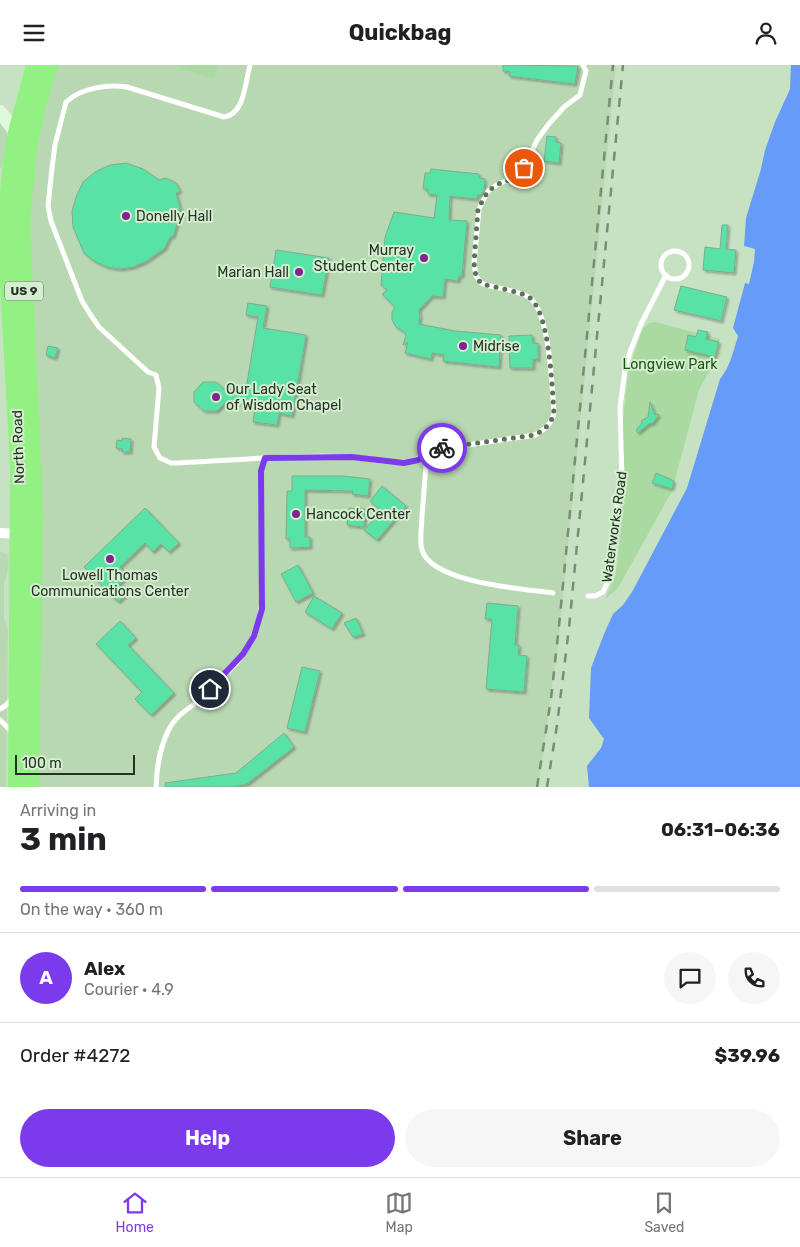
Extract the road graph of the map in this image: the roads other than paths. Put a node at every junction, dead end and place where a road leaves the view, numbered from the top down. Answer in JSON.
{"nodes":[{"id":1,"x":35,"y":65,"type":"edge"},
{"id":2,"x":49,"y":65,"type":"edge"},
{"id":3,"x":250,"y":65,"type":"edge"},
{"id":4,"x":583,"y":65,"type":"edge"},
{"id":5,"x":0,"y":112,"type":"edge"},
{"id":6,"x":22,"y":142,"type":"junction"},
{"id":7,"x":666,"y":275,"type":"junction"},
{"id":8,"x":427,"y":454,"type":"junction"},
{"id":9,"x":265,"y":458,"type":"junction"},
{"id":10,"x":0,"y":533,"type":"edge"},
{"id":11,"x":27,"y":534,"type":"junction"},
{"id":12,"x":553,"y":593,"type":"dead end"},
{"id":13,"x":588,"y":596,"type":"dead end"},
{"id":14,"x":18,"y":691,"type":"junction"},
{"id":15,"x":0,"y":709,"type":"edge"},
{"id":16,"x":0,"y":720,"type":"edge"},
{"id":17,"x":17,"y":737,"type":"junction"},
{"id":18,"x":16,"y":787,"type":"edge"},
{"id":19,"x":30,"y":787,"type":"edge"},
{"id":20,"x":156,"y":787,"type":"edge"}],
"edges":[{"from":1,"to":6,"type":"highway","number":"US 9"},
{"from":2,"to":6,"type":"highway","number":"US 9"},
{"from":3,"to":9,"type":"lane"},
{"from":4,"to":8,"type":"lane"},
{"from":5,"to":6,"type":"street"},
{"from":6,"to":11,"type":"highway","name":"North Road","number":"US 9"},
{"from":7,"to":7,"type":"lane"},
{"from":7,"to":13,"type":"lane","name":"Waterworks Road"},
{"from":8,"to":9,"type":"lane"},
{"from":8,"to":12,"type":"lane"},
{"from":9,"to":20,"type":"lane"},
{"from":10,"to":11,"type":"street"},
{"from":11,"to":14,"type":"highway","name":"North Road","number":"US 9"},
{"from":11,"to":19,"type":"highway","name":"North Road","number":"US 9"},
{"from":14,"to":15,"type":"lane"},
{"from":14,"to":17,"type":"highway","name":"North Road","number":"US 9"},
{"from":16,"to":17,"type":"lane"},
{"from":17,"to":18,"type":"highway","name":"North Road","number":"US 9"}]}
